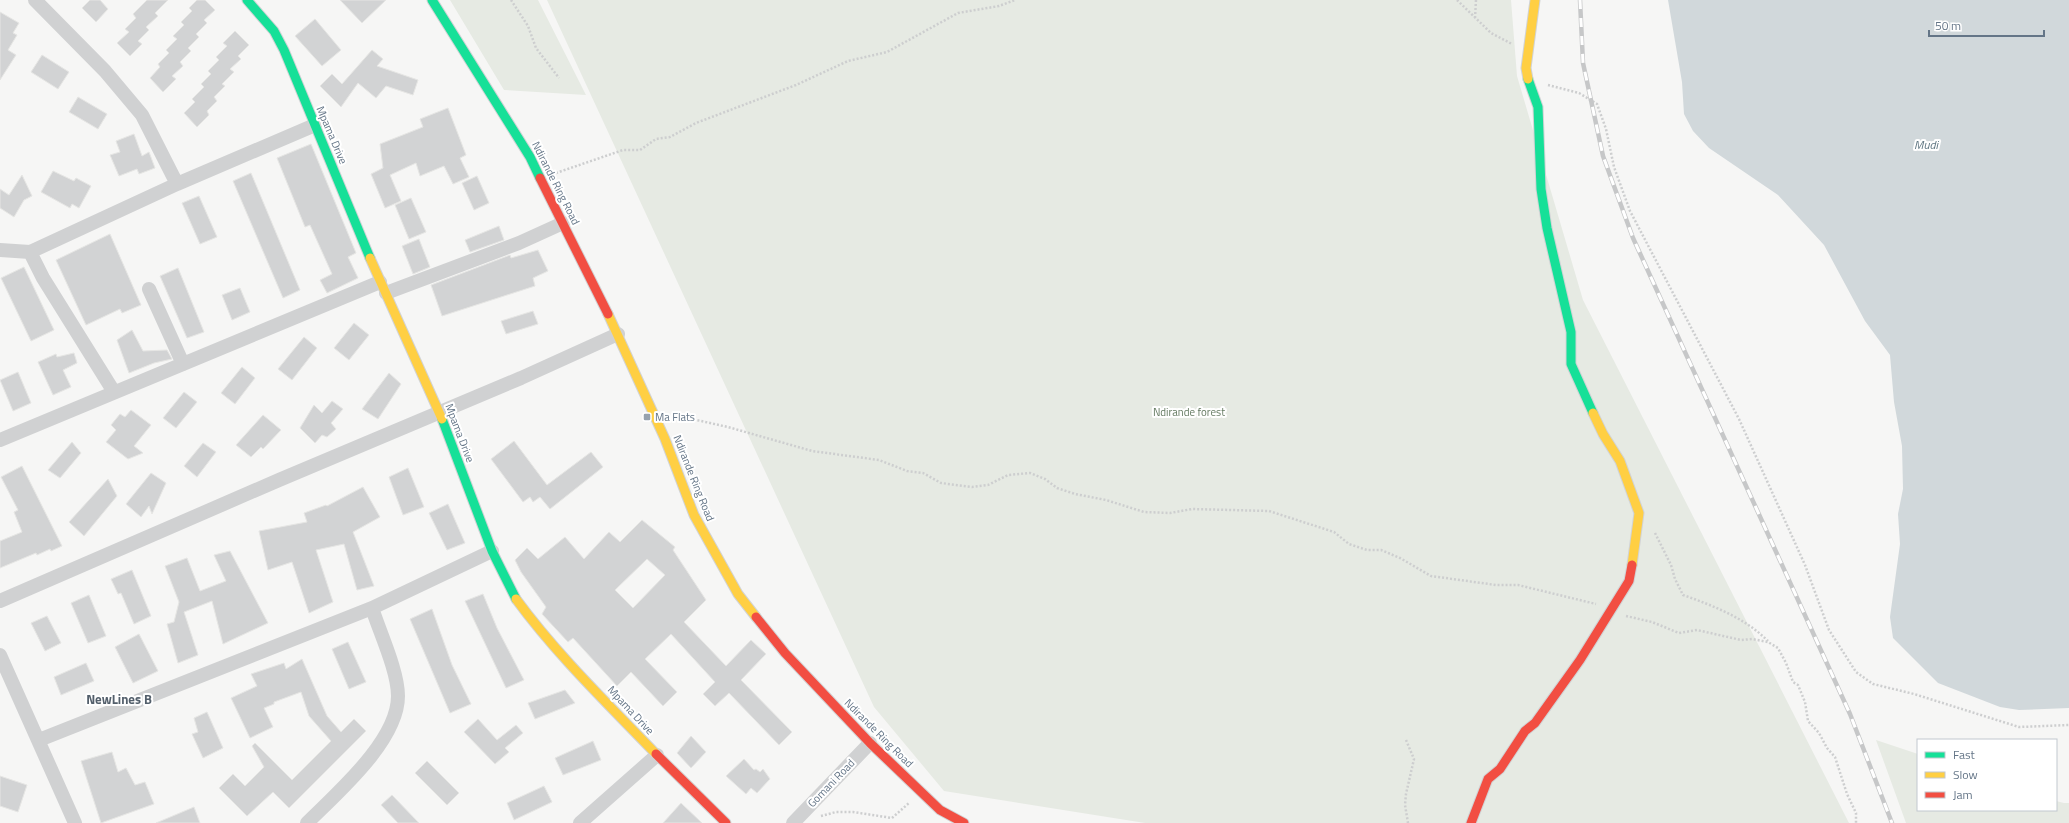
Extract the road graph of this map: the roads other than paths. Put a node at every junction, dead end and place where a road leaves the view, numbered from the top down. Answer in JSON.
{"nodes":[{"id":1,"x":35,"y":0,"type":"edge"},
{"id":2,"x":247,"y":0,"type":"edge"},
{"id":3,"x":432,"y":0,"type":"edge"},
{"id":4,"x":1535,"y":0,"type":"edge"},
{"id":5,"x":315,"y":125,"type":"junction"},
{"id":6,"x":177,"y":184,"type":"junction"},
{"id":7,"x":563,"y":223,"type":"junction"},
{"id":8,"x":0,"y":250,"type":"edge"},
{"id":9,"x":30,"y":252,"type":"junction"},
{"id":10,"x":383,"y":288,"type":"junction"},
{"id":11,"x":149,"y":289,"type":"dead end"},
{"id":12,"x":618,"y":334,"type":"junction"},
{"id":13,"x":183,"y":364,"type":"junction"},
{"id":14,"x":114,"y":392,"type":"junction"},
{"id":15,"x":439,"y":412,"type":"junction"},
{"id":16,"x":0,"y":440,"type":"edge"},
{"id":17,"x":492,"y":551,"type":"junction"},
{"id":18,"x":0,"y":601,"type":"edge"},
{"id":19,"x":372,"y":608,"type":"junction"},
{"id":20,"x":0,"y":654,"type":"edge"},
{"id":21,"x":39,"y":740,"type":"junction"},
{"id":22,"x":870,"y":743,"type":"junction"},
{"id":23,"x":657,"y":755,"type":"junction"},
{"id":24,"x":75,"y":823,"type":"edge"},
{"id":25,"x":307,"y":823,"type":"edge"},
{"id":26,"x":580,"y":823,"type":"edge"},
{"id":27,"x":726,"y":823,"type":"edge"},
{"id":28,"x":793,"y":823,"type":"edge"},
{"id":29,"x":964,"y":823,"type":"edge"},
{"id":30,"x":1471,"y":823,"type":"edge"}],
"edges":[{"from":1,"to":6,"type":"street"},
{"from":2,"to":5,"type":"street","name":"Mpama Drive"},
{"from":3,"to":7,"type":"street","name":"Ndirande Ring Road"},
{"from":4,"to":30,"type":"street"},
{"from":5,"to":6,"type":"street"},
{"from":5,"to":10,"type":"street","name":"Mpama Drive"},
{"from":6,"to":9,"type":"street"},
{"from":7,"to":10,"type":"street"},
{"from":7,"to":12,"type":"street","name":"Ndirande Ring Road"},
{"from":8,"to":9,"type":"street"},
{"from":9,"to":14,"type":"street"},
{"from":10,"to":13,"type":"street"},
{"from":10,"to":15,"type":"street","name":"Mpama Drive"},
{"from":11,"to":13,"type":"street"},
{"from":12,"to":15,"type":"street"},
{"from":12,"to":22,"type":"street","name":"Ndirande Ring Road"},
{"from":13,"to":14,"type":"street"},
{"from":14,"to":16,"type":"street"},
{"from":15,"to":17,"type":"street","name":"Mpama Drive"},
{"from":15,"to":18,"type":"street"},
{"from":17,"to":19,"type":"street"},
{"from":17,"to":23,"type":"street","name":"Mpama Drive"},
{"from":19,"to":21,"type":"street"},
{"from":19,"to":25,"type":"street"},
{"from":20,"to":21,"type":"street"},
{"from":21,"to":24,"type":"street"},
{"from":22,"to":28,"type":"street","name":"Gomani Road"},
{"from":22,"to":29,"type":"street","name":"Ndirande Ring Road"},
{"from":23,"to":26,"type":"street"},
{"from":23,"to":27,"type":"street","name":"Mpama Drive"}]}
